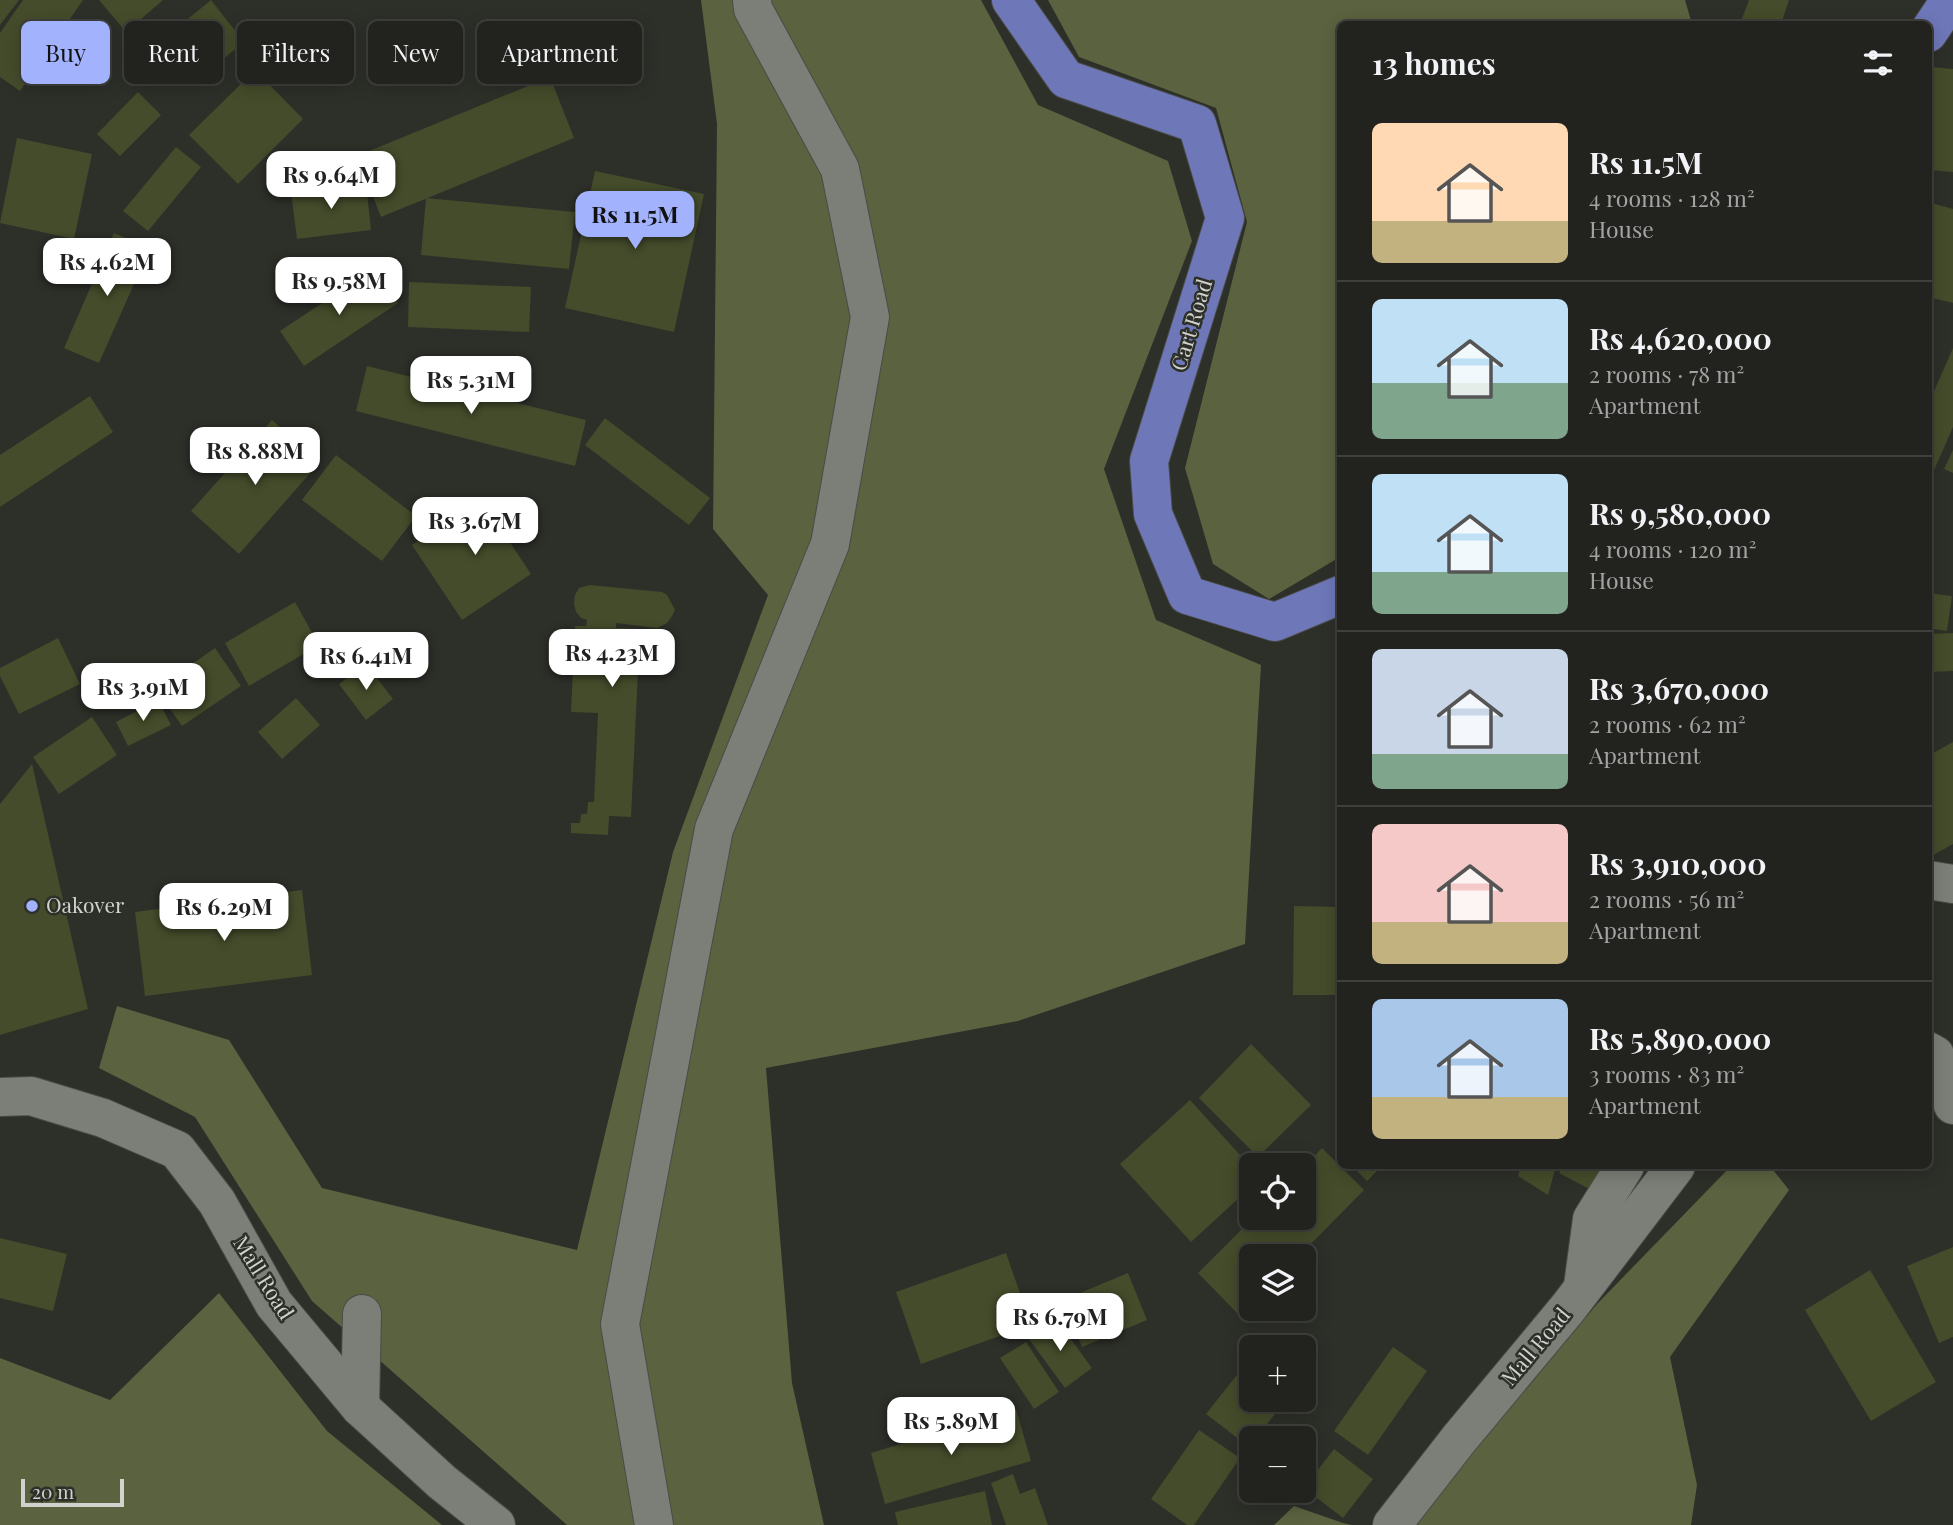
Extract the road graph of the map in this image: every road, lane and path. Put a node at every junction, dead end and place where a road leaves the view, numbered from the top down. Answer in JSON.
{"nodes":[{"id":1,"x":752,"y":0,"type":"edge"},
{"id":2,"x":1011,"y":0,"type":"edge"},
{"id":3,"x":1950,"y":0,"type":"edge"},
{"id":4,"x":1932,"y":27,"type":"edge"},
{"id":5,"x":1337,"y":596,"type":"edge"},
{"id":6,"x":1932,"y":881,"type":"edge"},
{"id":7,"x":1953,"y":884,"type":"edge"},
{"id":8,"x":1932,"y":1053,"type":"edge"},
{"id":9,"x":0,"y":1097,"type":"edge"},
{"id":10,"x":1953,"y":1105,"type":"edge"},
{"id":11,"x":1623,"y":1169,"type":"edge"},
{"id":12,"x":1674,"y":1169,"type":"edge"},
{"id":13,"x":1582,"y":1290,"type":"junction"},
{"id":14,"x":362,"y":1314,"type":"dead end"},
{"id":15,"x":360,"y":1407,"type":"junction"},
{"id":16,"x":496,"y":1525,"type":"edge"},
{"id":17,"x":653,"y":1525,"type":"edge"},
{"id":18,"x":1392,"y":1525,"type":"edge"}],
"edges":[{"from":1,"to":17,"type":"street"},
{"from":2,"to":5,"type":"main road","name":"Cart Road"},
{"from":3,"to":4,"type":"main road"},
{"from":6,"to":7,"type":"street"},
{"from":8,"to":10,"type":"street"},
{"from":9,"to":15,"type":"street","name":"Mall Road"},
{"from":11,"to":13,"type":"street"},
{"from":12,"to":13,"type":"street","name":"Mall Road"},
{"from":13,"to":18,"type":"street","name":"Mall Road"},
{"from":14,"to":15,"type":"street"},
{"from":15,"to":16,"type":"street","name":"Mall Road"}]}
